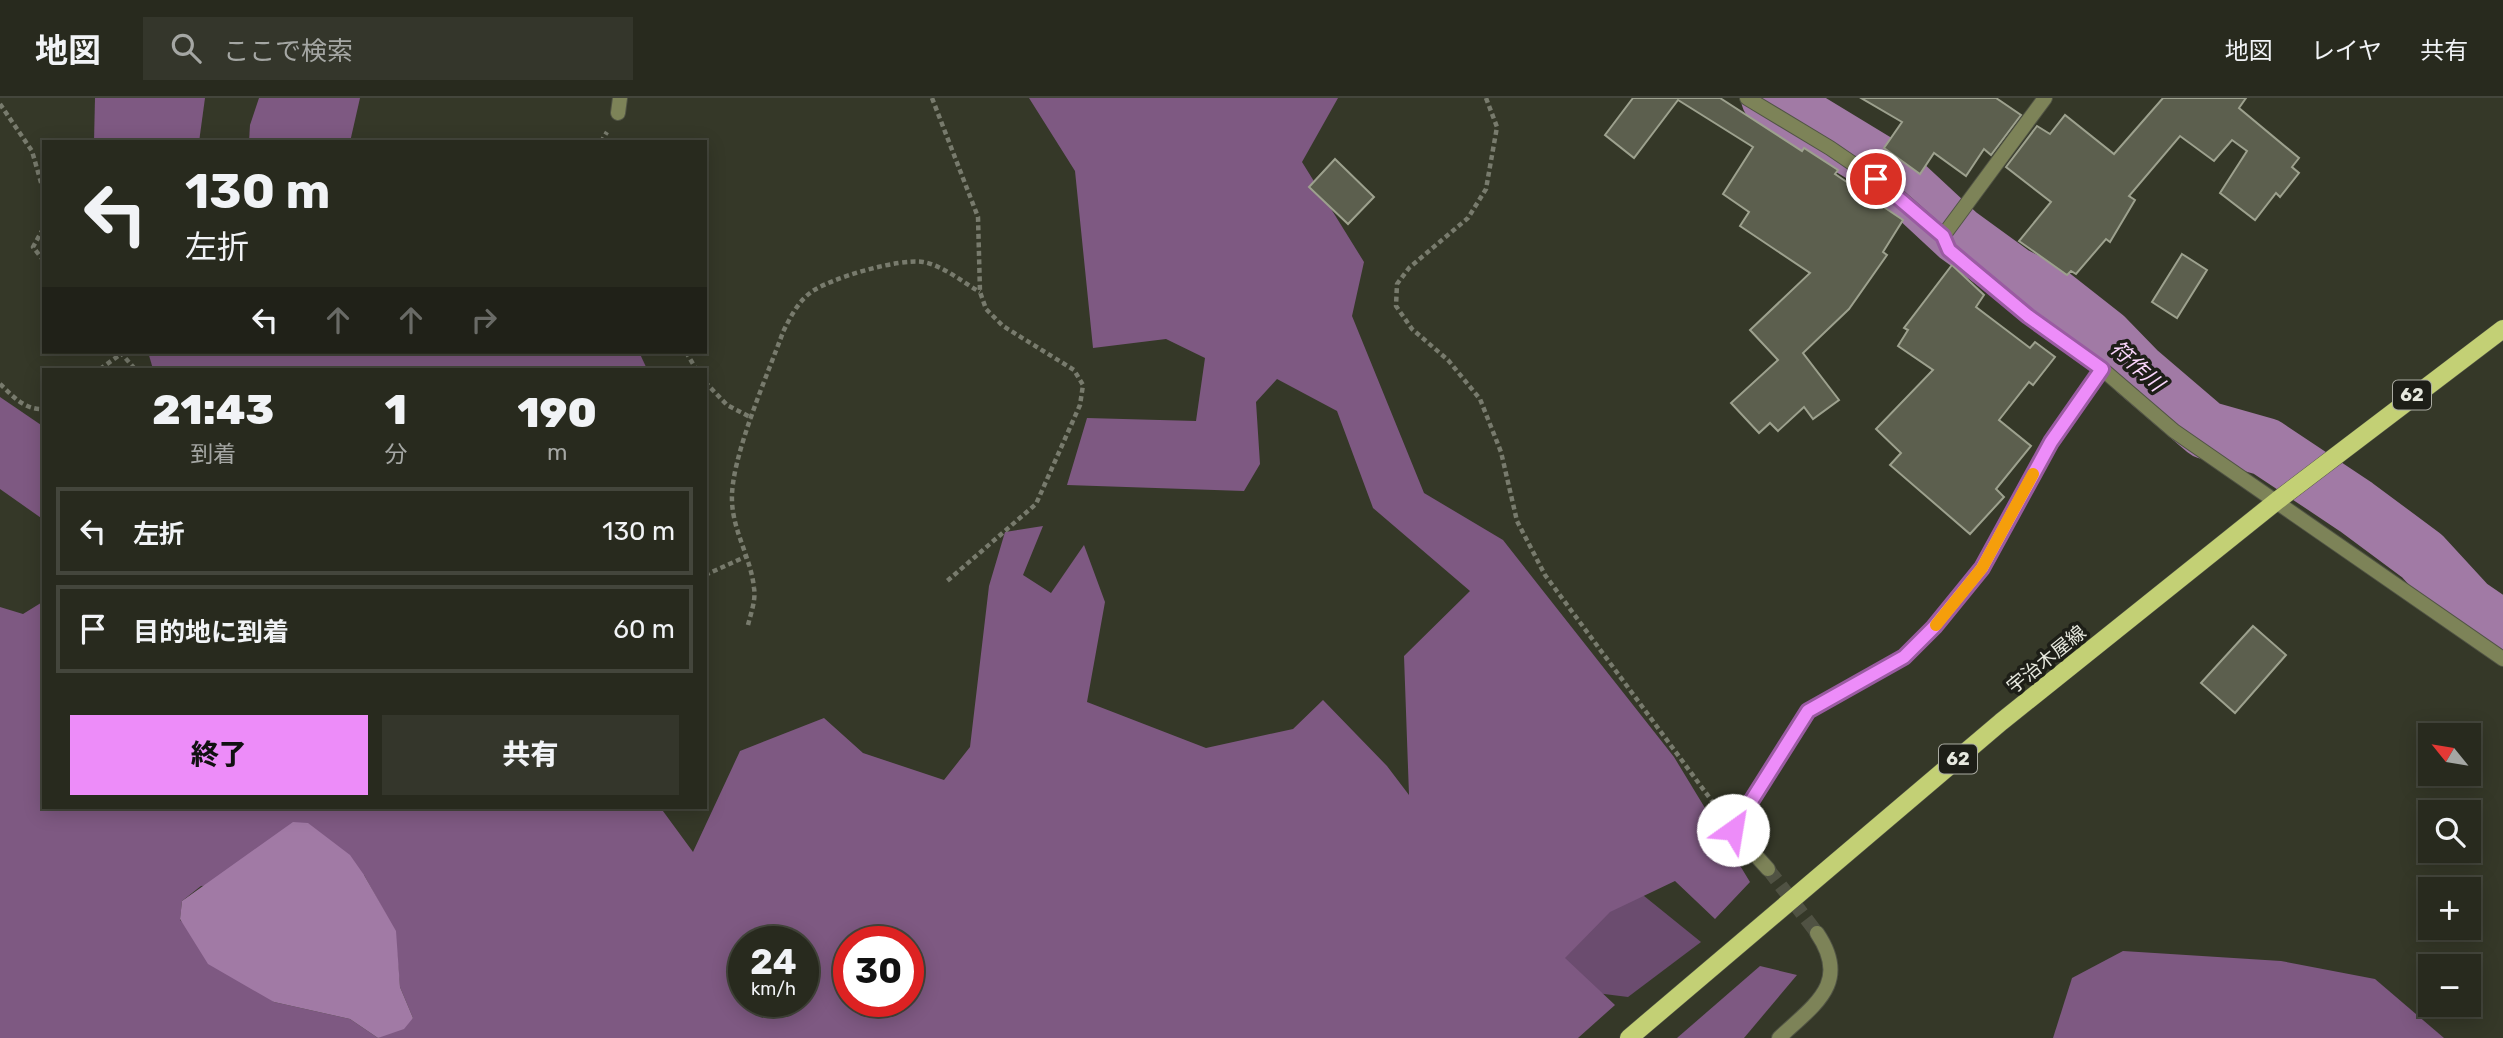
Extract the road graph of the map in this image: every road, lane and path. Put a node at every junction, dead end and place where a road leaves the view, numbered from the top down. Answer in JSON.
{"nodes":[{"id":1,"x":932,"y":98,"type":"edge"},
{"id":2,"x":1486,"y":98,"type":"edge"},
{"id":3,"x":1747,"y":98,"type":"edge"},
{"id":4,"x":2045,"y":98,"type":"edge"},
{"id":5,"x":0,"y":104,"type":"edge"},
{"id":6,"x":42,"y":186,"type":"edge"},
{"id":7,"x":42,"y":231,"type":"edge"},
{"id":8,"x":1944,"y":235,"type":"junction"},
{"id":9,"x":42,"y":258,"type":"edge"},
{"id":10,"x":980,"y":292,"type":"junction"},
{"id":11,"x":2503,"y":329,"type":"edge"},
{"id":12,"x":119,"y":354,"type":"edge"},
{"id":13,"x":121,"y":354,"type":"edge"},
{"id":14,"x":101,"y":368,"type":"edge"},
{"id":15,"x":134,"y":368,"type":"edge"},
{"id":16,"x":2102,"y":369,"type":"junction"},
{"id":17,"x":0,"y":384,"type":"edge"},
{"id":18,"x":707,"y":384,"type":"edge"},
{"id":19,"x":42,"y":409,"type":"edge"},
{"id":20,"x":752,"y":418,"type":"junction"},
{"id":21,"x":2278,"y":500,"type":"junction"},
{"id":22,"x":747,"y":555,"type":"junction"},
{"id":23,"x":707,"y":574,"type":"edge"},
{"id":24,"x":946,"y":582,"type":"dead end"},
{"id":25,"x":748,"y":625,"type":"dead end"},
{"id":26,"x":2503,"y":659,"type":"edge"},
{"id":27,"x":1733,"y":830,"type":"junction"},
{"id":28,"x":1768,"y":869,"type":"tunnel mouth"},
{"id":29,"x":1818,"y":933,"type":"tunnel mouth"},
{"id":30,"x":1629,"y":1038,"type":"edge"},
{"id":31,"x":1780,"y":1038,"type":"edge"}],
"edges":[{"from":1,"to":10,"type":"path"},
{"from":2,"to":27,"type":"path"},
{"from":3,"to":8,"type":"street"},
{"from":4,"to":8,"type":"street"},
{"from":5,"to":6,"type":"path"},
{"from":7,"to":9,"type":"path"},
{"from":8,"to":16,"type":"street"},
{"from":10,"to":20,"type":"path"},
{"from":10,"to":24,"type":"path"},
{"from":11,"to":21,"type":"main road","name":"宇治木屋線","number":"62"},
{"from":12,"to":14,"type":"path"},
{"from":13,"to":15,"type":"path"},
{"from":16,"to":21,"type":"street"},
{"from":16,"to":27,"type":"street"},
{"from":17,"to":19,"type":"path"},
{"from":18,"to":20,"type":"path"},
{"from":20,"to":22,"type":"path"},
{"from":21,"to":26,"type":"street"},
{"from":21,"to":30,"type":"main road","name":"宇治木屋線","number":"62"},
{"from":22,"to":23,"type":"path"},
{"from":22,"to":25,"type":"path"},
{"from":27,"to":28,"type":"street"},
{"from":29,"to":31,"type":"street"}]}
